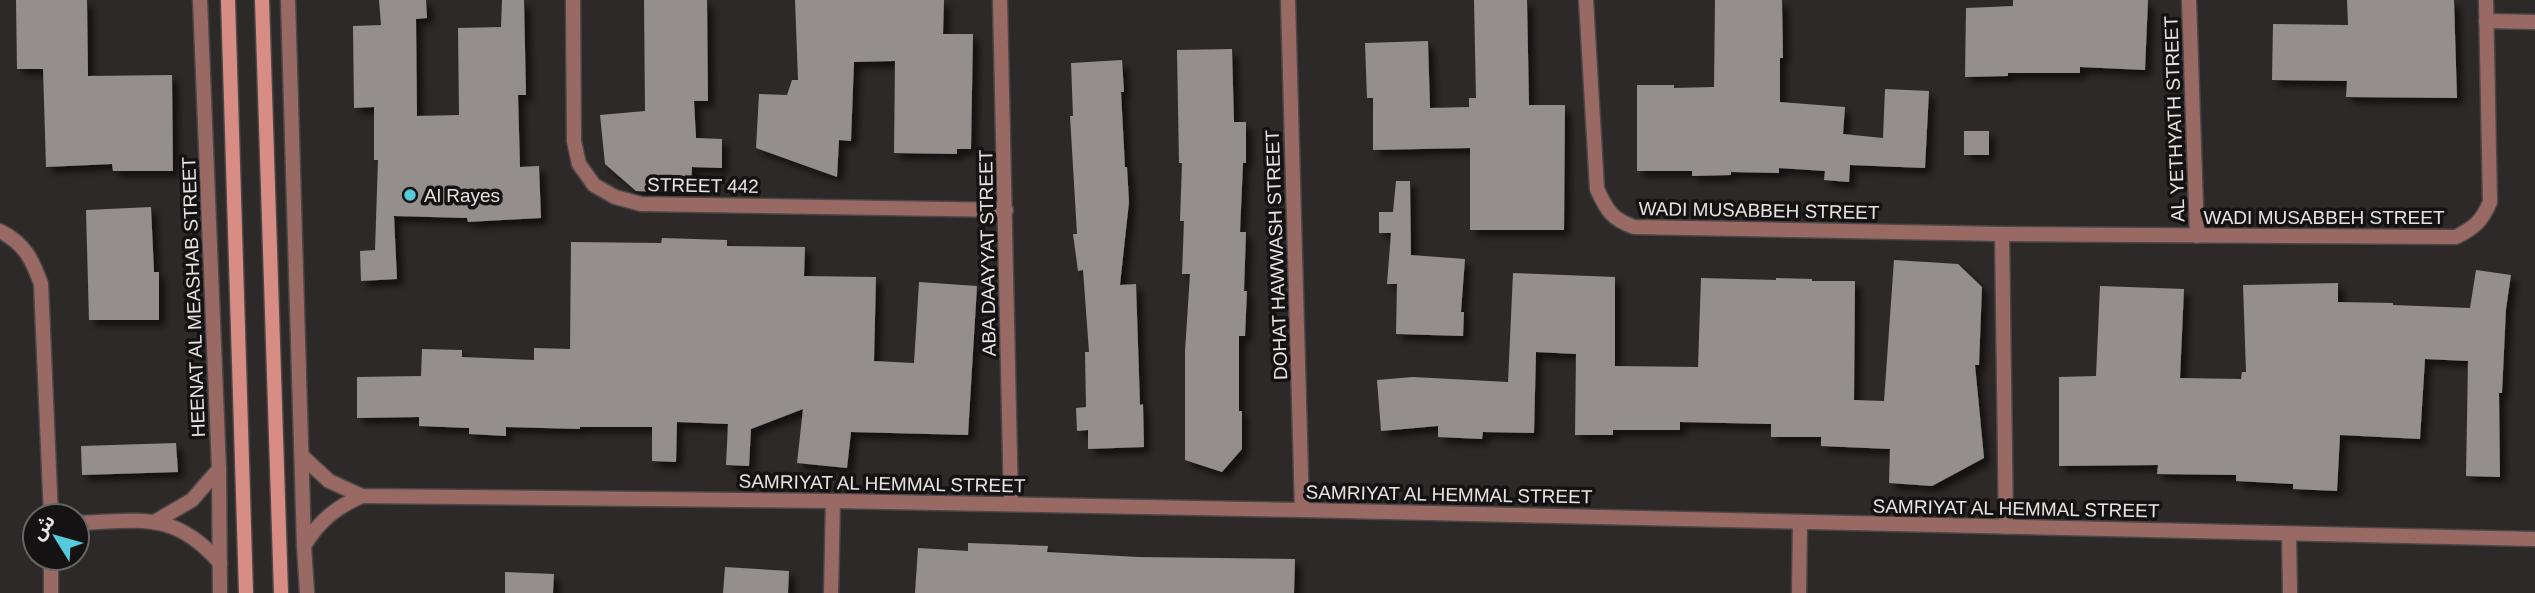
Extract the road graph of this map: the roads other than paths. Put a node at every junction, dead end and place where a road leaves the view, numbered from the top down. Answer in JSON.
{"nodes":[{"id":1,"x":200,"y":0,"type":"edge"},
{"id":2,"x":228,"y":0,"type":"edge"},
{"id":3,"x":262,"y":0,"type":"edge"},
{"id":4,"x":288,"y":0,"type":"edge"},
{"id":5,"x":573,"y":0,"type":"edge"},
{"id":6,"x":1000,"y":0,"type":"edge"},
{"id":7,"x":1287,"y":0,"type":"edge"},
{"id":8,"x":1586,"y":0,"type":"edge"},
{"id":9,"x":2189,"y":0,"type":"edge"},
{"id":10,"x":2486,"y":0,"type":"edge"},
{"id":11,"x":2486,"y":21,"type":"junction"},
{"id":12,"x":2535,"y":22,"type":"edge"},
{"id":13,"x":1006,"y":210,"type":"junction"},
{"id":14,"x":0,"y":231,"type":"edge"},
{"id":15,"x":2003,"y":234,"type":"junction"},
{"id":16,"x":2197,"y":236,"type":"junction"},
{"id":17,"x":302,"y":456,"type":"junction"},
{"id":18,"x":219,"y":469,"type":"junction"},
{"id":19,"x":362,"y":496,"type":"junction"},
{"id":20,"x":833,"y":501,"type":"junction"},
{"id":21,"x":50,"y":502,"type":"edge"},
{"id":22,"x":1011,"y":504,"type":"junction"},
{"id":23,"x":1303,"y":510,"type":"junction"},
{"id":24,"x":156,"y":521,"type":"junction"},
{"id":25,"x":1800,"y":522,"type":"junction"},
{"id":26,"x":91,"y":523,"type":"edge"},
{"id":27,"x":2006,"y":527,"type":"junction"},
{"id":28,"x":2289,"y":534,"type":"junction"},
{"id":29,"x":2535,"y":539,"type":"edge"},
{"id":30,"x":304,"y":546,"type":"junction"},
{"id":31,"x":219,"y":563,"type":"junction"},
{"id":32,"x":51,"y":572,"type":"edge"},
{"id":33,"x":51,"y":593,"type":"edge"},
{"id":34,"x":220,"y":593,"type":"edge"},
{"id":35,"x":246,"y":593,"type":"edge"},
{"id":36,"x":281,"y":593,"type":"edge"},
{"id":37,"x":307,"y":593,"type":"edge"},
{"id":38,"x":831,"y":593,"type":"edge"},
{"id":39,"x":1799,"y":593,"type":"edge"},
{"id":40,"x":2290,"y":593,"type":"edge"}],
"edges":[{"from":1,"to":18,"type":"street","name":"HEENAT AL MEASHAB STREET"},
{"from":2,"to":35,"type":"street"},
{"from":3,"to":36,"type":"street"},
{"from":4,"to":17,"type":"street"},
{"from":5,"to":13,"type":"street","name":"STREET 442"},
{"from":6,"to":13,"type":"street","name":"ABA DAAYYAT STREET"},
{"from":7,"to":23,"type":"street","name":"DOHAT HAWWASH STREET"},
{"from":8,"to":15,"type":"street","name":"WADI MUSABBEH STREET"},
{"from":9,"to":16,"type":"street","name":"AL YETHYATH STREET"},
{"from":10,"to":11,"type":"street","name":"WADI MUSABBEH STREET"},
{"from":11,"to":12,"type":"street"},
{"from":11,"to":16,"type":"street","name":"WADI MUSABBEH STREET"},
{"from":13,"to":22,"type":"street","name":"ABA DAAYYAT STREET"},
{"from":14,"to":21,"type":"street"},
{"from":15,"to":16,"type":"street","name":"WADI MUSABBEH STREET"},
{"from":15,"to":27,"type":"street"},
{"from":17,"to":19,"type":"street","name":"SAMRIYAT AL HEMMAL STREET"},
{"from":17,"to":30,"type":"street"},
{"from":18,"to":24,"type":"street"},
{"from":18,"to":31,"type":"street","name":"HEENAT AL MEASHAB STREET"},
{"from":19,"to":20,"type":"street","name":"SAMRIYAT AL HEMMAL STREET"},
{"from":19,"to":30,"type":"street","name":"SAMRIYAT AL HEMMAL STREET"},
{"from":20,"to":22,"type":"street","name":"SAMRIYAT AL HEMMAL STREET"},
{"from":20,"to":38,"type":"street"},
{"from":22,"to":23,"type":"street","name":"SAMRIYAT AL HEMMAL STREET"},
{"from":23,"to":25,"type":"street","name":"SAMRIYAT AL HEMMAL STREET"},
{"from":24,"to":26,"type":"street"},
{"from":24,"to":31,"type":"street"},
{"from":25,"to":27,"type":"street","name":"SAMRIYAT AL HEMMAL STREET"},
{"from":25,"to":39,"type":"street"},
{"from":27,"to":28,"type":"street","name":"SAMRIYAT AL HEMMAL STREET"},
{"from":28,"to":29,"type":"street","name":"SAMRIYAT AL HEMMAL STREET"},
{"from":28,"to":40,"type":"street"},
{"from":30,"to":37,"type":"street"},
{"from":31,"to":34,"type":"street","name":"HEENAT AL MEASHAB STREET"},
{"from":32,"to":33,"type":"street"}]}
